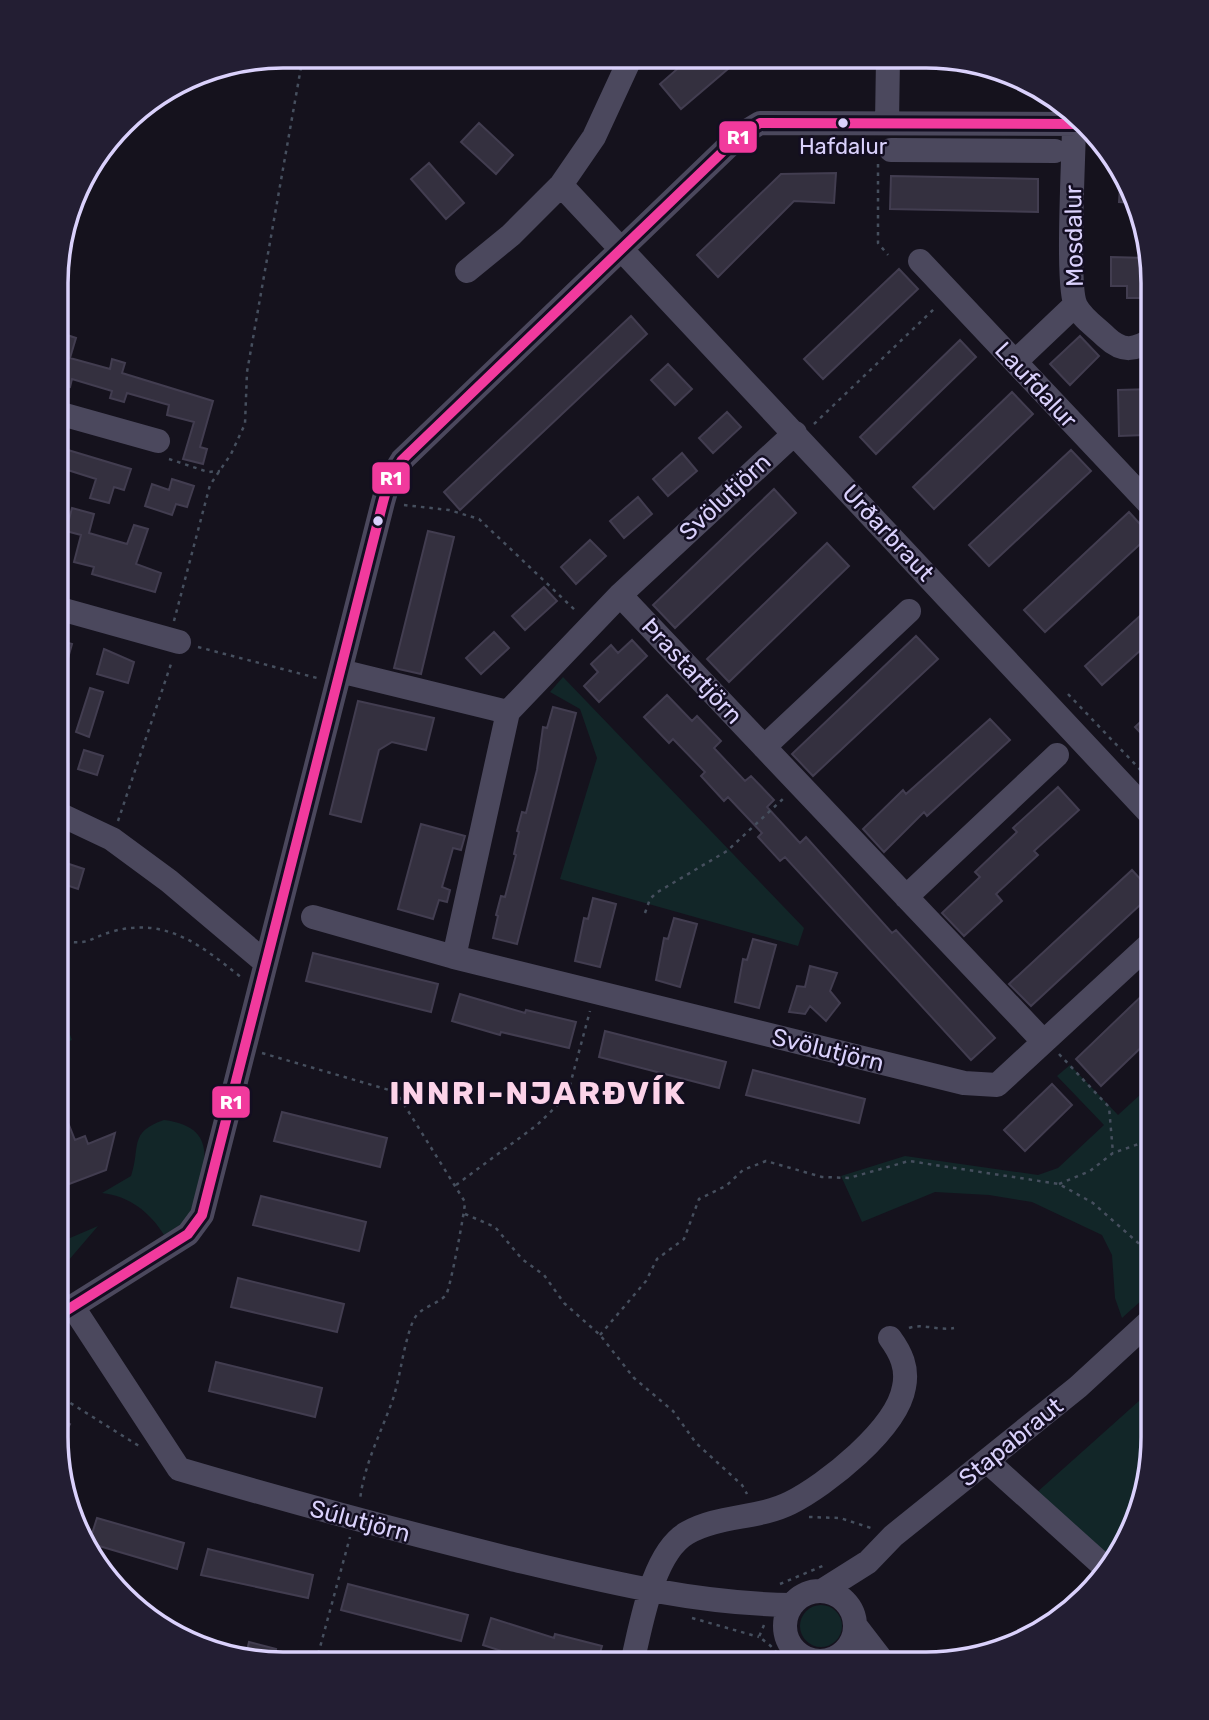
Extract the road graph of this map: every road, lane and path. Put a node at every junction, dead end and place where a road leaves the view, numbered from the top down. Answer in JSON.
{"nodes":[{"id":1,"x":301,"y":68,"type":"edge"},
{"id":2,"x":626,"y":68,"type":"edge"},
{"id":3,"x":888,"y":68,"type":"edge"},
{"id":4,"x":887,"y":123,"type":"junction"},
{"id":5,"x":964,"y":124,"type":"junction"},
{"id":6,"x":1071,"y":124,"type":"edge"},
{"id":7,"x":1078,"y":131,"type":"edge"},
{"id":8,"x":964,"y":150,"type":"junction"},
{"id":9,"x":1055,"y":151,"type":"dead end"},
{"id":10,"x":885,"y":155,"type":"joint"},
{"id":11,"x":561,"y":185,"type":"junction"},
{"id":12,"x":624,"y":249,"type":"junction"},
{"id":13,"x":888,"y":255,"type":"dead end"},
{"id":14,"x":920,"y":261,"type":"dead end"},
{"id":15,"x":467,"y":271,"type":"dead end"},
{"id":16,"x":950,"y":293,"type":"junction"},
{"id":17,"x":1075,"y":305,"type":"junction"},
{"id":18,"x":1141,"y":347,"type":"edge"},
{"id":19,"x":1016,"y":361,"type":"junction"},
{"id":20,"x":68,"y":416,"type":"edge"},
{"id":21,"x":803,"y":430,"type":"junction"},
{"id":22,"x":158,"y":441,"type":"joint"},
{"id":23,"x":220,"y":471,"type":"junction"},
{"id":24,"x":1141,"y":495,"type":"edge"},
{"id":25,"x":383,"y":502,"type":"junction"},
{"id":26,"x":620,"y":595,"type":"junction"},
{"id":27,"x":68,"y":611,"type":"edge"},
{"id":28,"x":909,"y":611,"type":"dead end"},
{"id":29,"x":591,"y":626,"type":"junction"},
{"id":30,"x":178,"y":642,"type":"junction"},
{"id":31,"x":338,"y":677,"type":"junction"},
{"id":32,"x":508,"y":712,"type":"junction"},
{"id":33,"x":764,"y":747,"type":"junction"},
{"id":34,"x":1057,"y":755,"type":"dead end"},
{"id":35,"x":799,"y":783,"type":"junction"},
{"id":36,"x":1141,"y":800,"type":"edge"},
{"id":37,"x":68,"y":818,"type":"edge"},
{"id":38,"x":112,"y":839,"type":"junction"},
{"id":39,"x":906,"y":897,"type":"junction"},
{"id":40,"x":645,"y":914,"type":"dead end"},
{"id":41,"x":313,"y":918,"type":"dead end"},
{"id":42,"x":68,"y":942,"type":"edge"},
{"id":43,"x":1140,"y":952,"type":"edge"},
{"id":44,"x":454,"y":957,"type":"junction"},
{"id":45,"x":266,"y":962,"type":"junction"},
{"id":46,"x":259,"y":990,"type":"junction"},
{"id":47,"x":595,"y":992,"type":"junction"},
{"id":48,"x":1044,"y":1040,"type":"junction"},
{"id":49,"x":244,"y":1048,"type":"junction"},
{"id":50,"x":1140,"y":1143,"type":"edge"},
{"id":51,"x":1112,"y":1153,"type":"junction"},
{"id":52,"x":1059,"y":1184,"type":"junction"},
{"id":53,"x":456,"y":1185,"type":"junction"},
{"id":54,"x":465,"y":1213,"type":"junction"},
{"id":55,"x":1140,"y":1245,"type":"edge"},
{"id":56,"x":68,"y":1309,"type":"edge"},
{"id":57,"x":68,"y":1317,"type":"edge"},
{"id":58,"x":954,"y":1328,"type":"dead end"},
{"id":59,"x":1140,"y":1330,"type":"edge"},
{"id":60,"x":600,"y":1335,"type":"junction"},
{"id":61,"x":891,"y":1338,"type":"joint"},
{"id":62,"x":68,"y":1401,"type":"edge"},
{"id":63,"x":142,"y":1447,"type":"dead end"},
{"id":64,"x":988,"y":1462,"type":"junction"},
{"id":65,"x":758,"y":1514,"type":"junction"},
{"id":66,"x":801,"y":1517,"type":"dead end"},
{"id":67,"x":354,"y":1521,"type":"junction"},
{"id":68,"x":893,"y":1536,"type":"junction"},
{"id":69,"x":868,"y":1562,"type":"junction"},
{"id":70,"x":1100,"y":1563,"type":"edge"},
{"id":71,"x":822,"y":1591,"type":"junction"},
{"id":72,"x":650,"y":1592,"type":"junction"},
{"id":73,"x":732,"y":1604,"type":"junction"},
{"id":74,"x":792,"y":1605,"type":"junction"},
{"id":75,"x":682,"y":1614,"type":"dead end"},
{"id":76,"x":852,"y":1617,"type":"junction"},
{"id":77,"x":786,"y":1631,"type":"junction"},
{"id":78,"x":759,"y":1637,"type":"dead end"},
{"id":79,"x":319,"y":1652,"type":"edge"},
{"id":80,"x":635,"y":1652,"type":"edge"},
{"id":81,"x":796,"y":1652,"type":"edge"},
{"id":82,"x":837,"y":1652,"type":"edge"},
{"id":83,"x":876,"y":1652,"type":"edge"}],
"edges":[{"from":1,"to":23,"type":"path"},
{"from":2,"to":11,"type":"street"},
{"from":3,"to":4,"type":"street"},
{"from":4,"to":5,"type":"street"},
{"from":4,"to":12,"type":"street"},
{"from":5,"to":6,"type":"street"},
{"from":5,"to":8,"type":"street"},
{"from":7,"to":17,"type":"street","name":"Mosdalur"},
{"from":8,"to":9,"type":"street"},
{"from":8,"to":10,"type":"street"},
{"from":10,"to":13,"type":"path"},
{"from":11,"to":12,"type":"street","name":"Urðarbraut"},
{"from":11,"to":15,"type":"street"},
{"from":12,"to":21,"type":"street","name":"Urðarbraut"},
{"from":12,"to":25,"type":"street"},
{"from":14,"to":16,"type":"street","name":"Laufdalur"},
{"from":16,"to":19,"type":"street","name":"Laufdalur"},
{"from":16,"to":21,"type":"path"},
{"from":17,"to":18,"type":"street","name":"Mosdalur"},
{"from":17,"to":19,"type":"street","name":"Mosdalur"},
{"from":19,"to":24,"type":"street","name":"Laufdalur"},
{"from":20,"to":22,"type":"street"},
{"from":21,"to":26,"type":"street","name":"Svölutjörn"},
{"from":21,"to":36,"type":"street","name":"Urðarbraut"},
{"from":22,"to":23,"type":"path"},
{"from":23,"to":30,"type":"path"},
{"from":25,"to":29,"type":"path"},
{"from":25,"to":31,"type":"street"},
{"from":26,"to":29,"type":"street","name":"Svölutjörn"},
{"from":26,"to":33,"type":"street","name":"Þrastartjörn"},
{"from":27,"to":30,"type":"street"},
{"from":28,"to":33,"type":"street"},
{"from":29,"to":32,"type":"street","name":"Svölutjörn"},
{"from":30,"to":31,"type":"path"},
{"from":30,"to":38,"type":"path"},
{"from":31,"to":32,"type":"street"},
{"from":31,"to":45,"type":"street"},
{"from":32,"to":44,"type":"street"},
{"from":33,"to":35,"type":"street","name":"Þrastartjörn"},
{"from":34,"to":39,"type":"street"},
{"from":35,"to":39,"type":"street","name":"Þrastartjörn"},
{"from":35,"to":40,"type":"path"},
{"from":37,"to":38,"type":"street"},
{"from":38,"to":45,"type":"street"},
{"from":39,"to":48,"type":"street","name":"Þrastartjörn"},
{"from":41,"to":44,"type":"street","name":"Svölutjörn"},
{"from":42,"to":46,"type":"path"},
{"from":43,"to":48,"type":"street","name":"Svölutjörn"},
{"from":44,"to":47,"type":"street","name":"Svölutjörn"},
{"from":45,"to":46,"type":"street"},
{"from":46,"to":49,"type":"street"},
{"from":47,"to":48,"type":"street","name":"Svölutjörn"},
{"from":47,"to":53,"type":"path"},
{"from":48,"to":51,"type":"path"},
{"from":49,"to":53,"type":"path"},
{"from":49,"to":56,"type":"street"},
{"from":50,"to":51,"type":"path"},
{"from":51,"to":52,"type":"path"},
{"from":52,"to":55,"type":"path"},
{"from":52,"to":60,"type":"path"},
{"from":53,"to":54,"type":"path"},
{"from":54,"to":60,"type":"path"},
{"from":54,"to":67,"type":"path"},
{"from":57,"to":67,"type":"street","name":"Súlutjörn"},
{"from":58,"to":61,"type":"path"},
{"from":59,"to":64,"type":"street","name":"Stapabraut"},
{"from":60,"to":65,"type":"path"},
{"from":61,"to":65,"type":"street"},
{"from":62,"to":63,"type":"path"},
{"from":64,"to":68,"type":"street","name":"Stapabraut"},
{"from":64,"to":70,"type":"street"},
{"from":65,"to":72,"type":"street"},
{"from":66,"to":68,"type":"path"},
{"from":67,"to":72,"type":"street","name":"Súlutjörn"},
{"from":67,"to":79,"type":"path"},
{"from":68,"to":69,"type":"street","name":"Stapabraut"},
{"from":69,"to":71,"type":"street","name":"Stapabraut"},
{"from":69,"to":76,"type":"street","name":"Stapabraut"},
{"from":71,"to":74,"type":"street","name":"Stapabraut"},
{"from":71,"to":76,"type":"street"},
{"from":72,"to":73,"type":"street","name":"Súlutjörn"},
{"from":72,"to":80,"type":"street"},
{"from":73,"to":74,"type":"street","name":"Súlutjörn"},
{"from":73,"to":77,"type":"street","name":"Súlutjörn"},
{"from":74,"to":77,"type":"street"},
{"from":75,"to":78,"type":"path"},
{"from":76,"to":82,"type":"street","name":"Stapabraut"},
{"from":76,"to":83,"type":"street"},
{"from":77,"to":81,"type":"street"}]}
